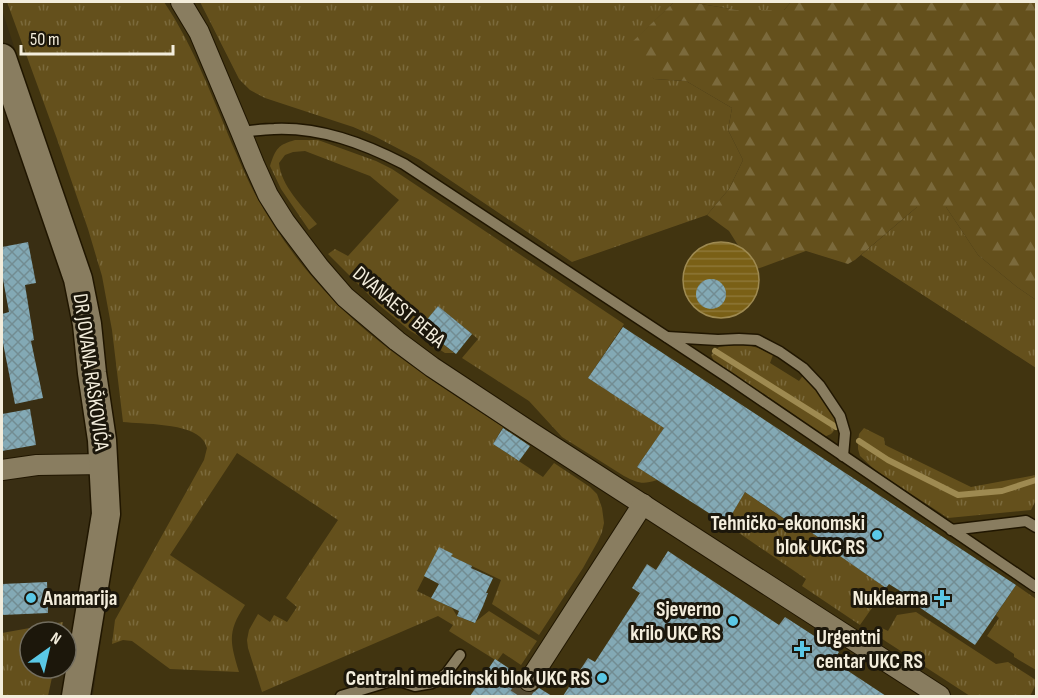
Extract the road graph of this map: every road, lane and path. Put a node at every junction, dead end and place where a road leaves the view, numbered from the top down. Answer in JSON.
{"nodes":[{"id":1,"x":181,"y":2,"type":"edge"},
{"id":2,"x":2,"y":58,"type":"edge"},
{"id":3,"x":242,"y":132,"type":"junction"},
{"id":4,"x":667,"y":337,"type":"junction"},
{"id":5,"x":843,"y":456,"type":"junction"},
{"id":6,"x":104,"y":464,"type":"junction"},
{"id":7,"x":2,"y":470,"type":"edge"},
{"id":8,"x":643,"y":504,"type":"junction"},
{"id":9,"x":1036,"y":527,"type":"edge"},
{"id":10,"x":951,"y":530,"type":"junction"},
{"id":11,"x":1036,"y":587,"type":"edge"},
{"id":12,"x":460,"y":655,"type":"dead end"},
{"id":13,"x":529,"y":681,"type":"tunnel mouth"},
{"id":14,"x":76,"y":696,"type":"edge"},
{"id":15,"x":341,"y":696,"type":"edge"},
{"id":16,"x":939,"y":696,"type":"edge"}],
"edges":[{"from":1,"to":3,"type":"street","name":"DVANAEST BEBA"},
{"from":2,"to":6,"type":"street","name":"DR JOVANA RAŠKOVIĆA"},
{"from":3,"to":4,"type":"lane"},
{"from":3,"to":8,"type":"street","name":"DVANAEST BEBA"},
{"from":4,"to":5,"type":"lane"},
{"from":4,"to":5,"type":"lane"},
{"from":5,"to":10,"type":"lane"},
{"from":6,"to":7,"type":"street"},
{"from":6,"to":14,"type":"street","name":"DR JOVANA RAŠKOVIĆA"},
{"from":8,"to":13,"type":"street"},
{"from":8,"to":16,"type":"street","name":"DVANAEST BEBA"},
{"from":9,"to":10,"type":"lane"},
{"from":10,"to":11,"type":"lane"},
{"from":12,"to":15,"type":"lane"}]}
